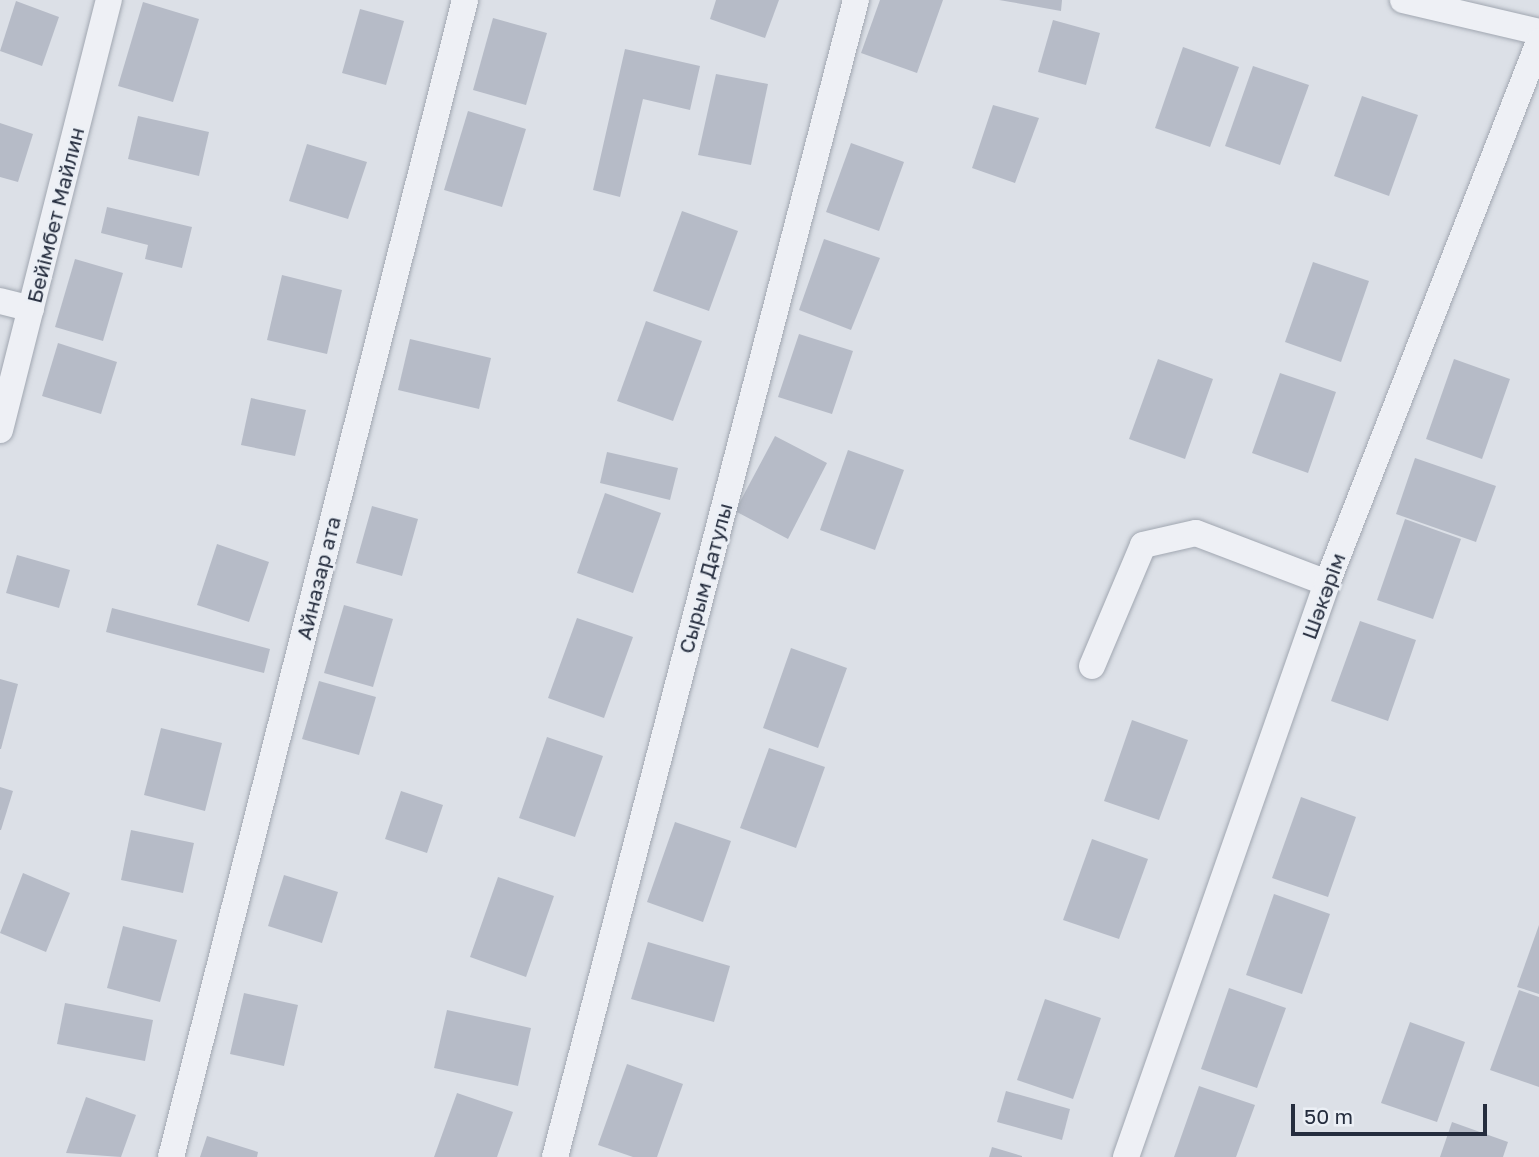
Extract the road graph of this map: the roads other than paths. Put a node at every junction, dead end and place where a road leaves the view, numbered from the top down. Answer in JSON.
{"nodes":[{"id":1,"x":109,"y":0,"type":"edge"},
{"id":2,"x":465,"y":0,"type":"edge"},
{"id":3,"x":856,"y":0,"type":"edge"},
{"id":4,"x":1403,"y":0,"type":"edge"},
{"id":5,"x":1539,"y":32,"type":"edge"},
{"id":6,"x":1539,"y":42,"type":"edge"},
{"id":7,"x":0,"y":301,"type":"edge"},
{"id":8,"x":31,"y":309,"type":"junction"},
{"id":9,"x":0,"y":430,"type":"edge"},
{"id":10,"x":1327,"y":583,"type":"junction"},
{"id":11,"x":1092,"y":666,"type":"dead end"},
{"id":12,"x":171,"y":1157,"type":"edge"},
{"id":13,"x":555,"y":1157,"type":"edge"},
{"id":14,"x":1126,"y":1157,"type":"edge"}],
"edges":[{"from":1,"to":8,"type":"street","name":"Бейімбет Майлин"},
{"from":2,"to":12,"type":"street","name":"Айназар ата"},
{"from":3,"to":13,"type":"street","name":"Сырым Датулы"},
{"from":4,"to":5,"type":"street"},
{"from":6,"to":10,"type":"street","name":"Шәкәрім"},
{"from":7,"to":8,"type":"street"},
{"from":8,"to":9,"type":"street","name":"Бейімбет Майлин"},
{"from":10,"to":11,"type":"street"},
{"from":10,"to":14,"type":"street","name":"Шәкәрім"}]}
